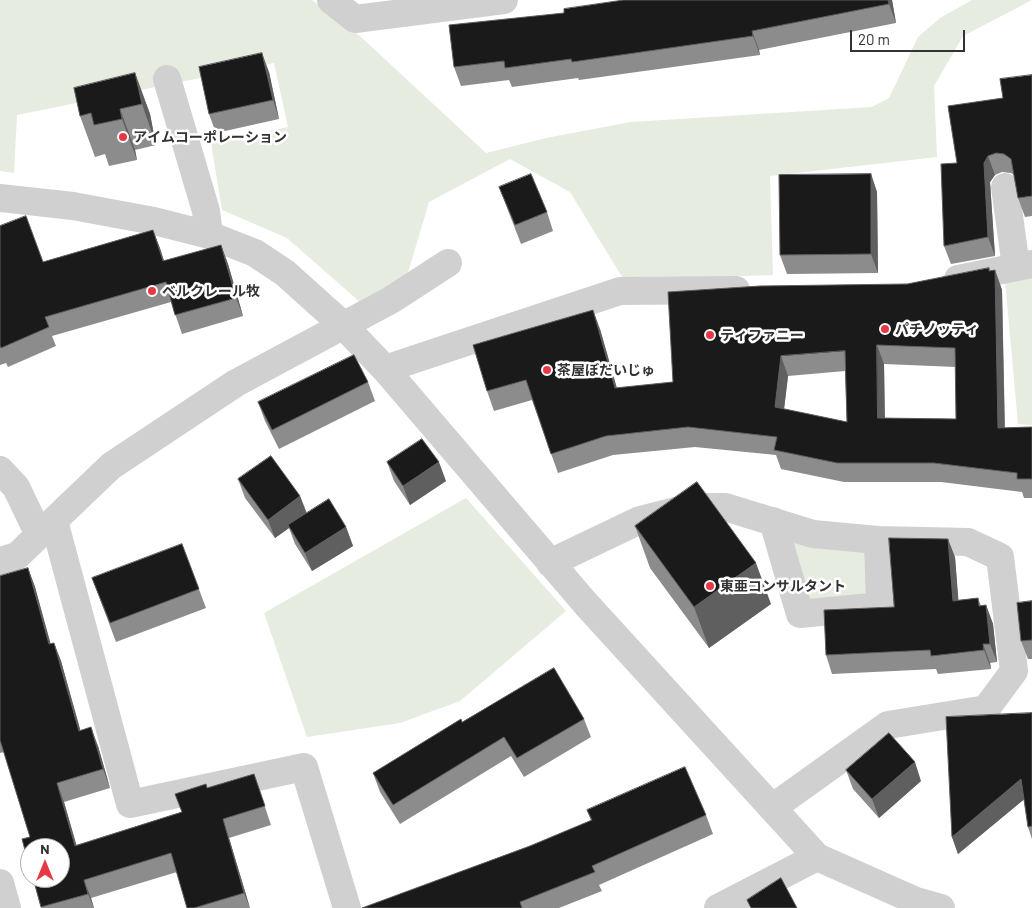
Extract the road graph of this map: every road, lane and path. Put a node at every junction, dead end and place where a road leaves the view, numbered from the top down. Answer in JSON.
{"nodes":[{"id":1,"x":331,"y":0,"type":"edge"},
{"id":2,"x":504,"y":0,"type":"edge"},
{"id":3,"x":167,"y":78,"type":"dead end"},
{"id":4,"x":1005,"y":187,"type":"dead end"},
{"id":5,"x":0,"y":198,"type":"edge"},
{"id":6,"x":209,"y":235,"type":"junction"},
{"id":7,"x":448,"y":263,"type":"dead end"},
{"id":8,"x":1024,"y":266,"type":"edge"},
{"id":9,"x":933,"y":284,"type":"edge"},
{"id":10,"x":757,"y":289,"type":"edge"},
{"id":11,"x":344,"y":326,"type":"junction"},
{"id":12,"x":385,"y":368,"type":"junction"},
{"id":13,"x":0,"y":470,"type":"edge"},
{"id":14,"x":773,"y":521,"type":"junction"},
{"id":15,"x":46,"y":528,"type":"junction"},
{"id":16,"x":878,"y":540,"type":"junction"},
{"id":17,"x":0,"y":561,"type":"edge"},
{"id":18,"x":550,"y":563,"type":"junction"},
{"id":19,"x":772,"y":808,"type":"junction"},
{"id":20,"x":817,"y":857,"type":"junction"},
{"id":21,"x":0,"y":883,"type":"edge"},
{"id":22,"x":7,"y":908,"type":"edge"},
{"id":23,"x":347,"y":908,"type":"edge"},
{"id":24,"x":718,"y":908,"type":"edge"},
{"id":25,"x":941,"y":908,"type":"edge"}],
"edges":[{"from":1,"to":2,"type":"street"},
{"from":3,"to":6,"type":"street"},
{"from":4,"to":8,"type":"street"},
{"from":5,"to":6,"type":"street"},
{"from":6,"to":11,"type":"street"},
{"from":7,"to":11,"type":"street"},
{"from":8,"to":9,"type":"street"},
{"from":10,"to":12,"type":"street"},
{"from":11,"to":12,"type":"street"},
{"from":11,"to":15,"type":"street"},
{"from":12,"to":18,"type":"street"},
{"from":13,"to":15,"type":"street"},
{"from":14,"to":16,"type":"street"},
{"from":14,"to":16,"type":"street"},
{"from":14,"to":18,"type":"street"},
{"from":15,"to":17,"type":"street"},
{"from":15,"to":23,"type":"street"},
{"from":16,"to":19,"type":"street"},
{"from":18,"to":19,"type":"street"},
{"from":19,"to":20,"type":"street"},
{"from":20,"to":24,"type":"street"},
{"from":20,"to":25,"type":"street"},
{"from":21,"to":22,"type":"street"}]}
